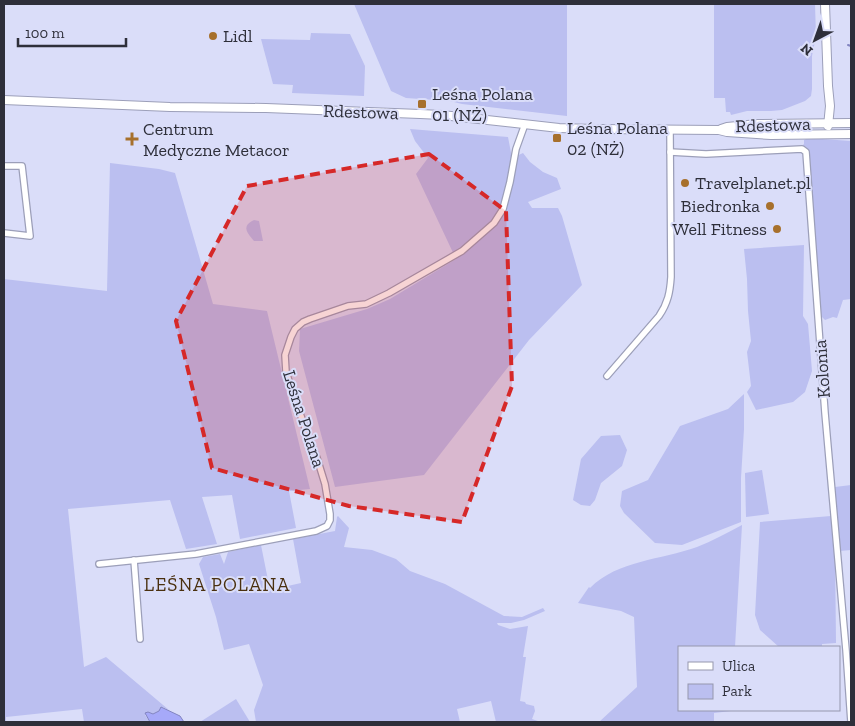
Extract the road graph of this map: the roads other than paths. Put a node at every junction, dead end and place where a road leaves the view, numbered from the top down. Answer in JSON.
{"nodes":[{"id":1,"x":825,"y":4,"type":"edge"},
{"id":2,"x":4,"y":100,"type":"edge"},
{"id":3,"x":828,"y":123,"type":"junction"},
{"id":4,"x":851,"y":123,"type":"edge"},
{"id":5,"x":525,"y":124,"type":"junction"},
{"id":6,"x":670,"y":130,"type":"junction"},
{"id":7,"x":719,"y":130,"type":"junction"},
{"id":8,"x":828,"y":134,"type":"junction"},
{"id":9,"x":851,"y":134,"type":"edge"},
{"id":10,"x":670,"y":152,"type":"junction"},
{"id":11,"x":4,"y":166,"type":"edge"},
{"id":12,"x":4,"y":233,"type":"edge"},
{"id":13,"x":607,"y":376,"type":"dead end"},
{"id":14,"x":134,"y":560,"type":"junction"},
{"id":15,"x":99,"y":564,"type":"dead end"},
{"id":16,"x":140,"y":639,"type":"dead end"},
{"id":17,"x":851,"y":722,"type":"edge"}],
"edges":[{"from":1,"to":3,"type":"street","name":"Rdestowa"},
{"from":2,"to":5,"type":"street","name":"Rdestowa"},
{"from":3,"to":4,"type":"street","name":"Rdestowa"},
{"from":3,"to":7,"type":"street","name":"Rdestowa"},
{"from":3,"to":8,"type":"street","name":"Rdestowa"},
{"from":5,"to":6,"type":"street","name":"Rdestowa"},
{"from":5,"to":14,"type":"street","name":"Leśna Polana"},
{"from":6,"to":7,"type":"street","name":"Rdestowa"},
{"from":6,"to":10,"type":"street"},
{"from":7,"to":8,"type":"street","name":"Rdestowa"},
{"from":8,"to":9,"type":"street","name":"Rdestowa"},
{"from":10,"to":13,"type":"street"},
{"from":10,"to":17,"type":"street","name":"Kolonia"},
{"from":11,"to":12,"type":"street"},
{"from":14,"to":15,"type":"street","name":"Leśna Polana"},
{"from":14,"to":16,"type":"street"}]}
